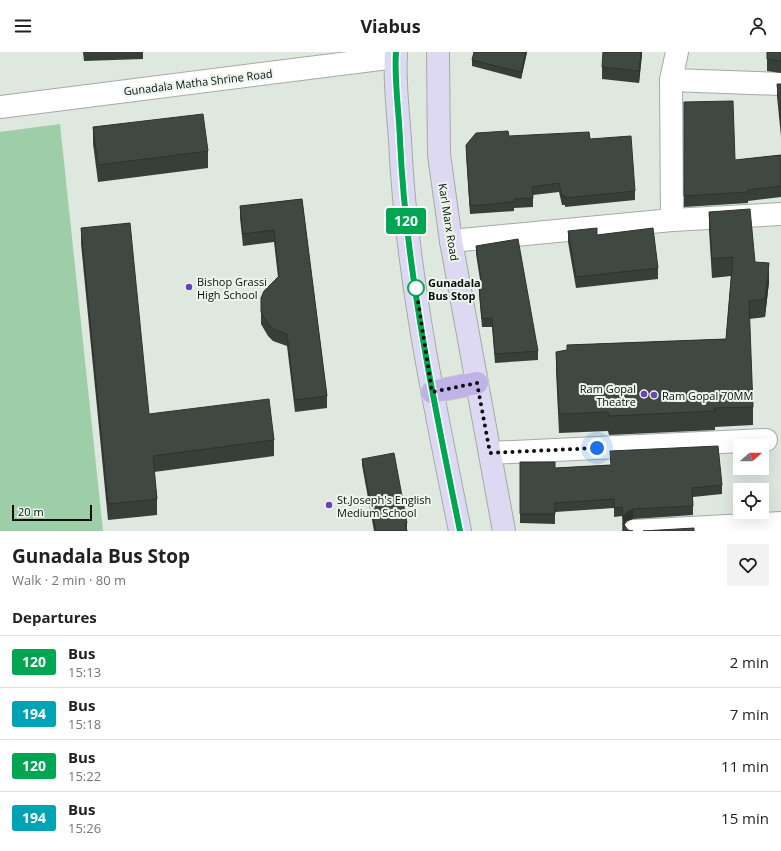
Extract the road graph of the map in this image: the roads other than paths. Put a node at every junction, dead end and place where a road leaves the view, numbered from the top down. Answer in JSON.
{"nodes":[{"id":1,"x":438,"y":52,"type":"edge"},
{"id":2,"x":678,"y":52,"type":"edge"},
{"id":3,"x":396,"y":55,"type":"edge"},
{"id":4,"x":671,"y":80,"type":"junction"},
{"id":5,"x":781,"y":84,"type":"edge"},
{"id":6,"x":0,"y":108,"type":"edge"},
{"id":7,"x":781,"y":214,"type":"edge"},
{"id":8,"x":672,"y":220,"type":"junction"},
{"id":9,"x":451,"y":241,"type":"junction"},
{"id":10,"x":477,"y":383,"type":"junction"},
{"id":11,"x":432,"y":392,"type":"junction"},
{"id":12,"x":733,"y":442,"type":"edge"},
{"id":13,"x":490,"y":453,"type":"junction"},
{"id":14,"x":781,"y":523,"type":"edge"},
{"id":15,"x":460,"y":531,"type":"edge"},
{"id":16,"x":504,"y":531,"type":"edge"},
{"id":17,"x":634,"y":531,"type":"edge"}],
"edges":[{"from":1,"to":9,"type":"main road","name":"Karl Marx Road"},
{"from":2,"to":4,"type":"street"},
{"from":3,"to":6,"type":"street","name":"Gunadala Matha Shrine Road"},
{"from":3,"to":11,"type":"main road"},
{"from":4,"to":5,"type":"street"},
{"from":4,"to":8,"type":"street"},
{"from":7,"to":8,"type":"street"},
{"from":8,"to":9,"type":"street"},
{"from":9,"to":10,"type":"main road","name":"Karl Marx Road"},
{"from":10,"to":11,"type":"main road"},
{"from":10,"to":13,"type":"main road","name":"Karl Marx Road"},
{"from":11,"to":15,"type":"main road"},
{"from":12,"to":13,"type":"street"},
{"from":13,"to":16,"type":"main road","name":"Karl Marx Road"},
{"from":14,"to":17,"type":"street"}]}
